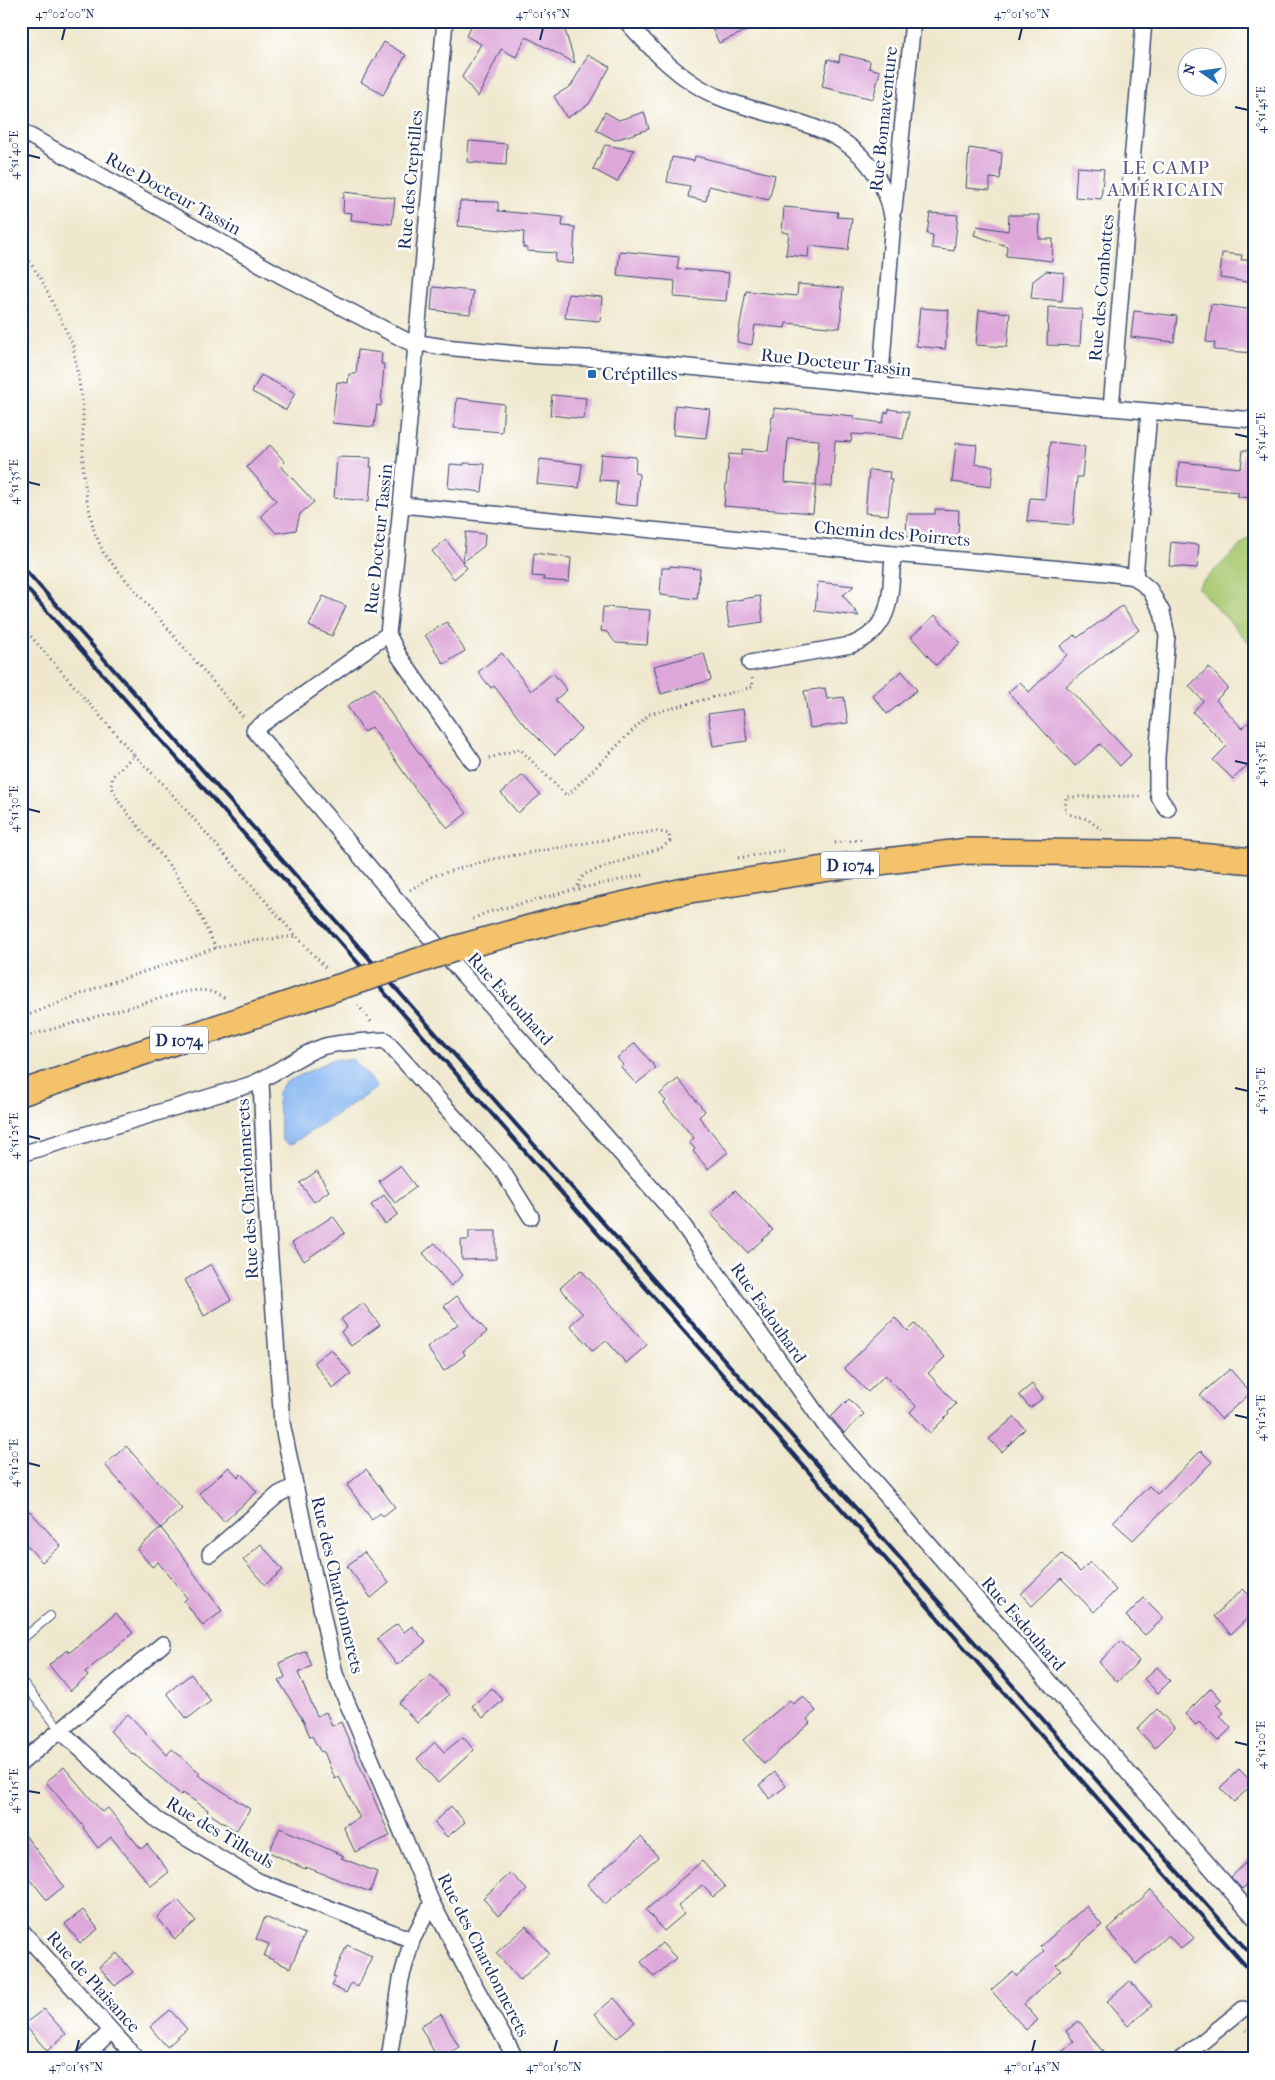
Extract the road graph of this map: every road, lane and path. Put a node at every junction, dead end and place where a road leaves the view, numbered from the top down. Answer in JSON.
{"nodes":[{"id":1,"x":444,"y":21,"type":"edge"},
{"id":2,"x":626,"y":21,"type":"edge"},
{"id":3,"x":913,"y":21,"type":"edge"},
{"id":4,"x":1144,"y":21,"type":"edge"},
{"id":5,"x":21,"y":131,"type":"edge"},
{"id":6,"x":893,"y":221,"type":"junction"},
{"id":7,"x":21,"y":249,"type":"edge"},
{"id":8,"x":415,"y":343,"type":"junction"},
{"id":9,"x":880,"y":386,"type":"junction"},
{"id":10,"x":1111,"y":408,"type":"junction"},
{"id":11,"x":1149,"y":412,"type":"junction"},
{"id":12,"x":1254,"y":420,"type":"edge"},
{"id":13,"x":402,"y":505,"type":"junction"},
{"id":14,"x":894,"y":554,"type":"junction"},
{"id":15,"x":1135,"y":577,"type":"junction"},
{"id":16,"x":21,"y":625,"type":"edge"},
{"id":17,"x":388,"y":634,"type":"junction"},
{"id":18,"x":750,"y":662,"type":"joint"},
{"id":19,"x":254,"y":730,"type":"junction"},
{"id":20,"x":134,"y":755,"type":"junction"},
{"id":21,"x":473,"y":762,"type":"joint"},
{"id":22,"x":1163,"y":803,"type":"joint"},
{"id":23,"x":1102,"y":830,"type":"dead end"},
{"id":24,"x":1254,"y":861,"type":"edge"},
{"id":25,"x":577,"y":888,"type":"dead end"},
{"id":26,"x":397,"y":900,"type":"junction"},
{"id":27,"x":296,"y":936,"type":"junction"},
{"id":28,"x":216,"y":948,"type":"junction"},
{"id":29,"x":340,"y":986,"type":"junction"},
{"id":30,"x":227,"y":1000,"type":"dead end"},
{"id":31,"x":21,"y":1018,"type":"edge"},
{"id":32,"x":21,"y":1038,"type":"edge"},
{"id":33,"x":385,"y":1040,"type":"junction"},
{"id":34,"x":261,"y":1081,"type":"junction"},
{"id":35,"x":21,"y":1093,"type":"edge"},
{"id":36,"x":21,"y":1154,"type":"edge"},
{"id":37,"x":531,"y":1217,"type":"dead end"},
{"id":38,"x":295,"y":1486,"type":"junction"},
{"id":39,"x":210,"y":1554,"type":"dead end"},
{"id":40,"x":50,"y":1616,"type":"dead end"},
{"id":41,"x":21,"y":1640,"type":"edge"},
{"id":42,"x":163,"y":1644,"type":"dead end"},
{"id":43,"x":21,"y":1680,"type":"edge"},
{"id":44,"x":61,"y":1731,"type":"junction"},
{"id":45,"x":21,"y":1763,"type":"edge"},
{"id":46,"x":432,"y":1903,"type":"junction"},
{"id":47,"x":1254,"y":1917,"type":"edge"},
{"id":48,"x":21,"y":1930,"type":"edge"},
{"id":49,"x":412,"y":1940,"type":"junction"},
{"id":50,"x":1243,"y":2009,"type":"dead end"},
{"id":51,"x":111,"y":2031,"type":"junction"},
{"id":52,"x":1228,"y":2057,"type":"dead end"},
{"id":53,"x":82,"y":2059,"type":"edge"},
{"id":54,"x":137,"y":2059,"type":"edge"},
{"id":55,"x":389,"y":2059,"type":"edge"},
{"id":56,"x":516,"y":2059,"type":"edge"},
{"id":57,"x":1181,"y":2059,"type":"edge"},
{"id":58,"x":1250,"y":2059,"type":"edge"}],
"edges":[{"from":1,"to":8,"type":"street","name":"Rue des Creptilles"},
{"from":2,"to":6,"type":"street"},
{"from":3,"to":6,"type":"street","name":"Rue Bonnaventure"},
{"from":4,"to":10,"type":"street","name":"Rue des Combottes"},
{"from":5,"to":8,"type":"street","name":"Rue Docteur Tassin"},
{"from":6,"to":9,"type":"street","name":"Rue Bonnaventure"},
{"from":7,"to":19,"type":"path"},
{"from":8,"to":9,"type":"street","name":"Rue Docteur Tassin"},
{"from":8,"to":13,"type":"street","name":"Rue Docteur Tassin"},
{"from":9,"to":10,"type":"street","name":"Rue Docteur Tassin"},
{"from":10,"to":11,"type":"street","name":"Rue Docteur Tassin"},
{"from":11,"to":12,"type":"street","name":"Rue Docteur Tassin"},
{"from":11,"to":15,"type":"street"},
{"from":13,"to":14,"type":"street","name":"Chemin des Poirrets"},
{"from":13,"to":17,"type":"street","name":"Rue Docteur Tassin"},
{"from":14,"to":15,"type":"street","name":"Chemin des Poirrets"},
{"from":14,"to":18,"type":"street"},
{"from":15,"to":22,"type":"street"},
{"from":16,"to":20,"type":"path"},
{"from":17,"to":19,"type":"street","name":"Rue Docteur Tassin"},
{"from":17,"to":21,"type":"street"},
{"from":18,"to":21,"type":"path"},
{"from":19,"to":26,"type":"street","name":"Rue Esdouhard"},
{"from":20,"to":27,"type":"path"},
{"from":20,"to":28,"type":"path"},
{"from":22,"to":23,"type":"path"},
{"from":24,"to":29,"type":"main road","number":"D 1074","bridge":true},
{"from":25,"to":26,"type":"path"},
{"from":26,"to":47,"type":"street","name":"Rue Esdouhard"},
{"from":27,"to":28,"type":"path"},
{"from":27,"to":29,"type":"path"},
{"from":28,"to":31,"type":"path"},
{"from":29,"to":33,"type":"path"},
{"from":29,"to":35,"type":"main road","number":"D 1074"},
{"from":30,"to":32,"type":"path"},
{"from":33,"to":34,"type":"street"},
{"from":33,"to":37,"type":"street"},
{"from":34,"to":36,"type":"street"},
{"from":34,"to":38,"type":"street","name":"Rue des Chardonnerets"},
{"from":38,"to":39,"type":"street"},
{"from":38,"to":46,"type":"street","name":"Rue des Chardonnerets"},
{"from":40,"to":41,"type":"lane"},
{"from":42,"to":44,"type":"street"},
{"from":43,"to":44,"type":"lane"},
{"from":44,"to":45,"type":"street"},
{"from":44,"to":49,"type":"street","name":"Rue des Tilleuls"},
{"from":46,"to":49,"type":"street"},
{"from":46,"to":56,"type":"street","name":"Rue des Chardonnerets"},
{"from":48,"to":51,"type":"street","name":"Rue de Plaisance"},
{"from":49,"to":55,"type":"street"},
{"from":50,"to":57,"type":"street"},
{"from":51,"to":53,"type":"street"},
{"from":51,"to":54,"type":"street","name":"Rue de Plaisance"},
{"from":52,"to":58,"type":"path"}]}
